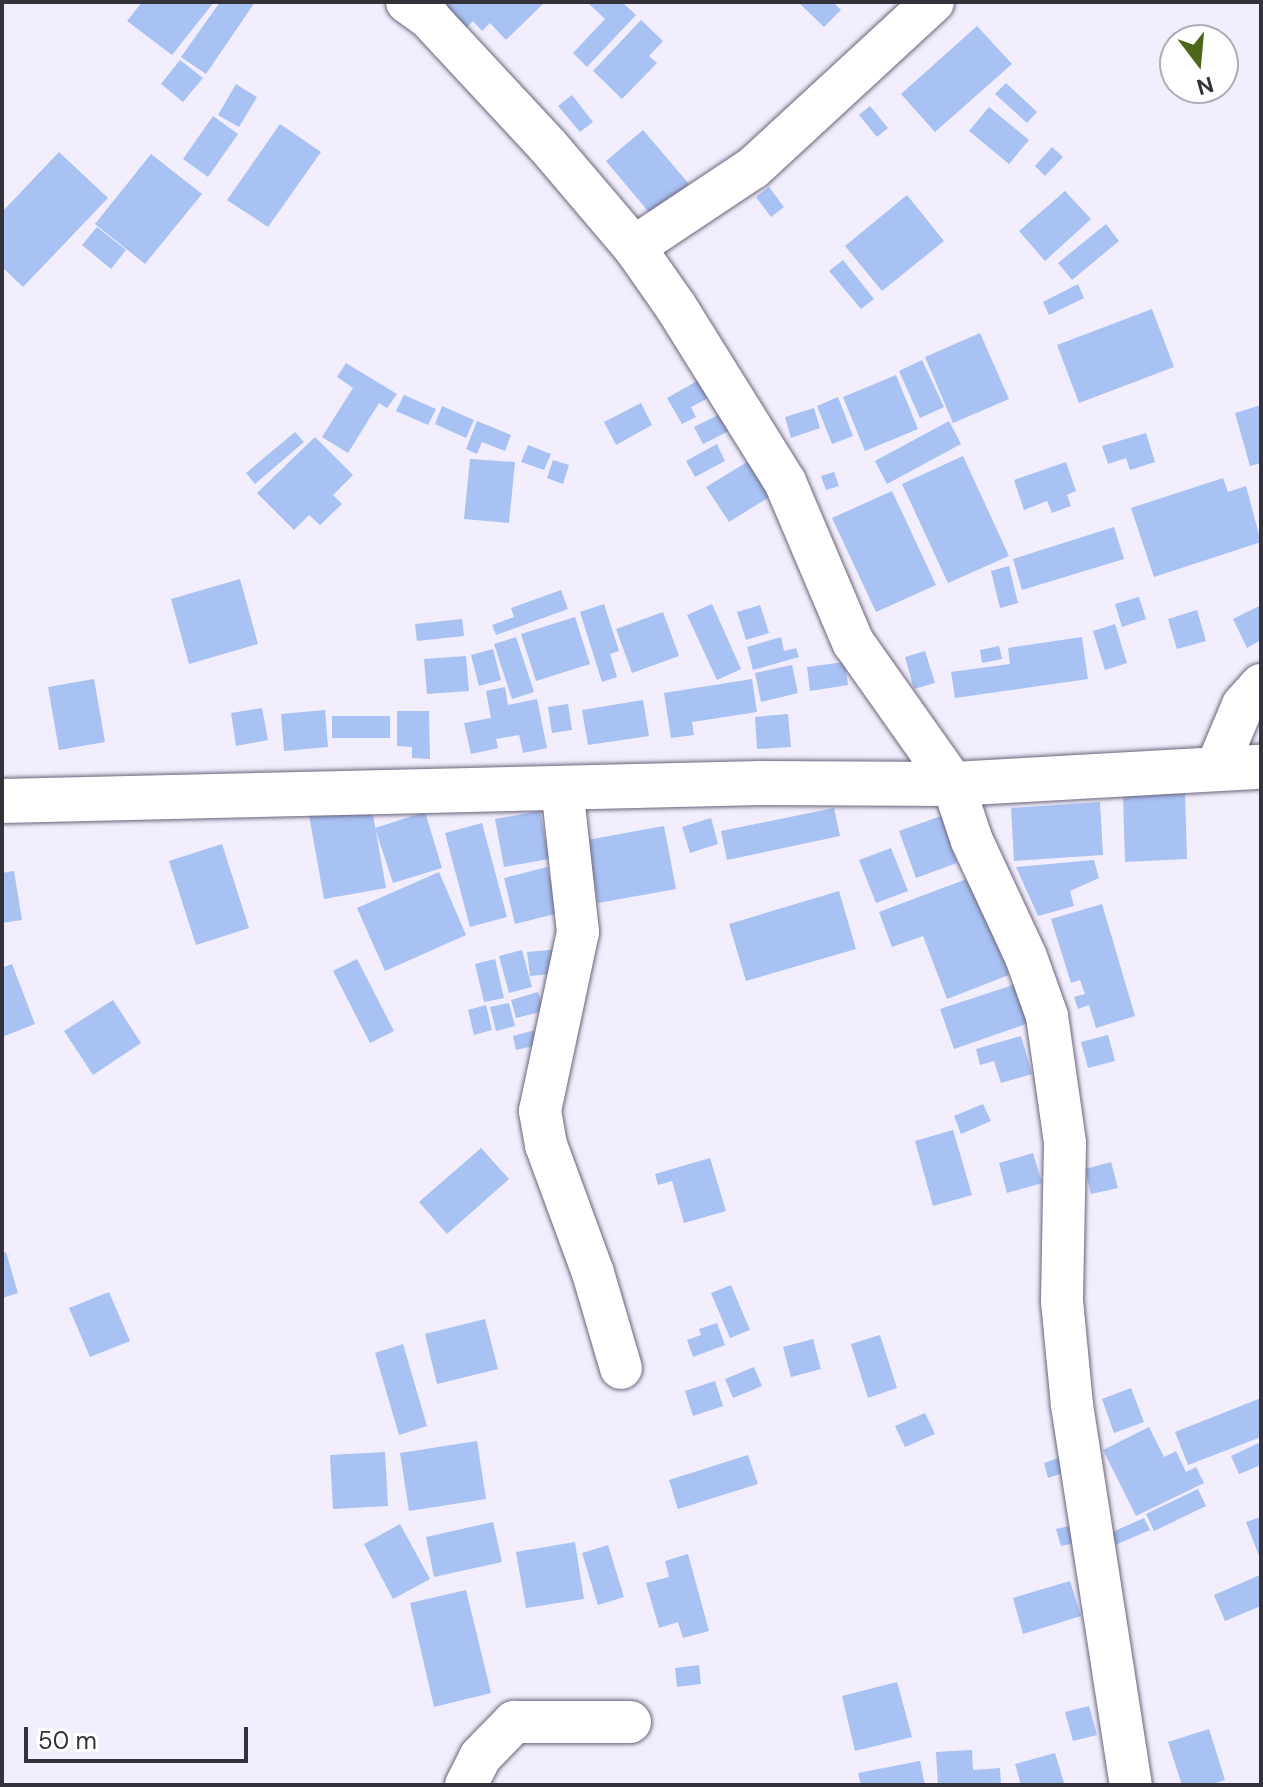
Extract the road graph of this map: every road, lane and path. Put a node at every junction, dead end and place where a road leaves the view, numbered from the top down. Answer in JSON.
{"nodes":[{"id":1,"x":407,"y":2,"type":"edge"},
{"id":2,"x":933,"y":2,"type":"edge"},
{"id":3,"x":634,"y":247,"type":"junction"},
{"id":4,"x":1261,"y":685,"type":"edge"},
{"id":5,"x":1261,"y":767,"type":"edge"},
{"id":6,"x":1216,"y":769,"type":"junction"},
{"id":7,"x":953,"y":784,"type":"junction"},
{"id":8,"x":562,"y":787,"type":"junction"},
{"id":9,"x":2,"y":801,"type":"edge"},
{"id":10,"x":621,"y":1368,"type":"dead end"},
{"id":11,"x":630,"y":1722,"type":"dead end"},
{"id":12,"x":466,"y":1785,"type":"edge"},
{"id":13,"x":1131,"y":1785,"type":"edge"}],
"edges":[{"from":1,"to":3,"type":"street"},
{"from":2,"to":3,"type":"street"},
{"from":3,"to":7,"type":"street"},
{"from":4,"to":6,"type":"street"},
{"from":5,"to":6,"type":"main road"},
{"from":6,"to":7,"type":"main road"},
{"from":7,"to":8,"type":"main road"},
{"from":7,"to":13,"type":"street"},
{"from":8,"to":9,"type":"main road"},
{"from":8,"to":10,"type":"street"},
{"from":11,"to":12,"type":"street"}]}
